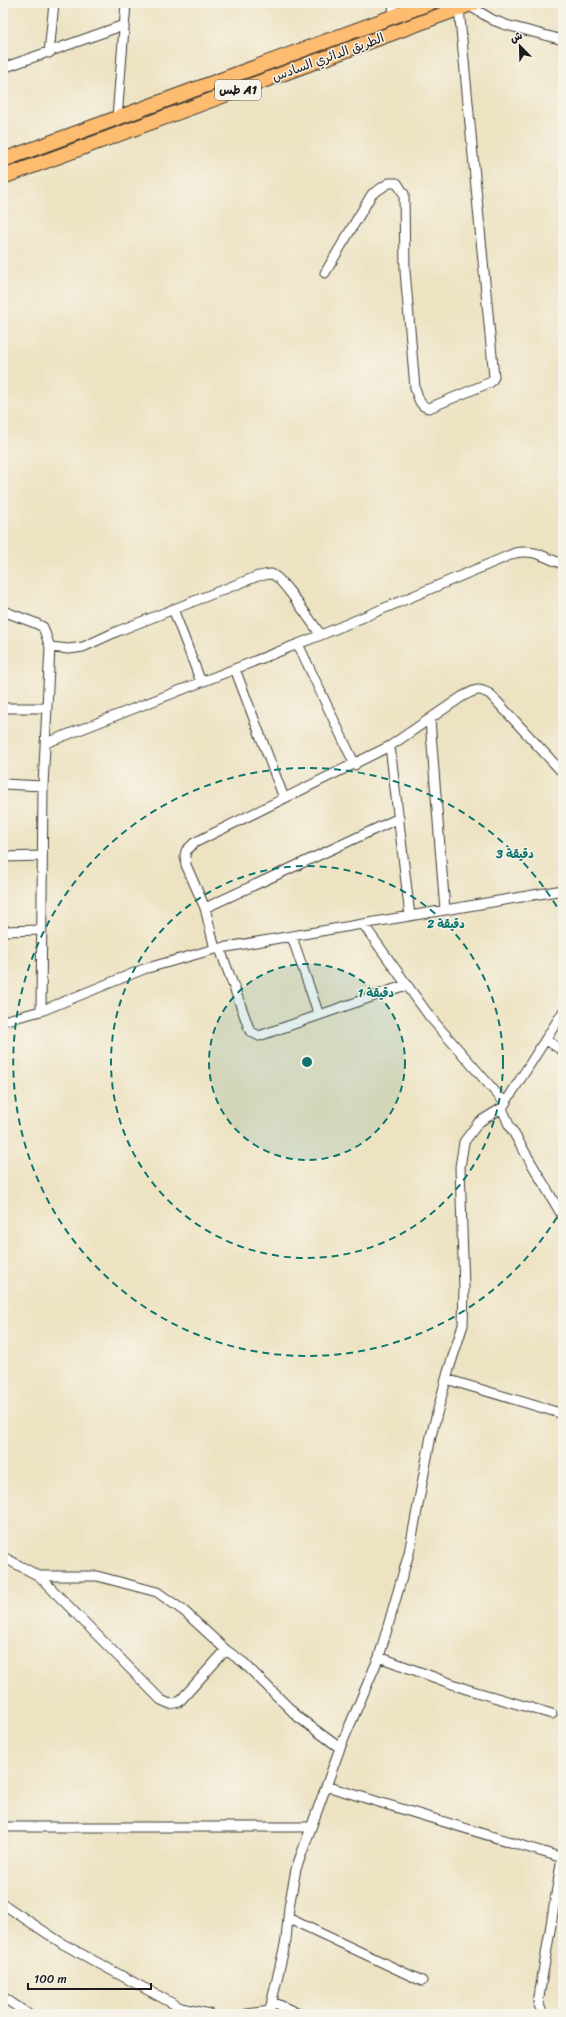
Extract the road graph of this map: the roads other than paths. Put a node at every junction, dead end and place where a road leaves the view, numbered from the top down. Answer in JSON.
{"nodes":[{"id":1,"x":54,"y":3,"type":"edge"},
{"id":2,"x":126,"y":3,"type":"edge"},
{"id":3,"x":430,"y":3,"type":"edge"},
{"id":4,"x":467,"y":5,"type":"edge"},
{"id":5,"x":393,"y":10,"type":"edge"},
{"id":6,"x":124,"y":25,"type":"junction"},
{"id":7,"x":563,"y":40,"type":"edge"},
{"id":8,"x":48,"y":53,"type":"junction"},
{"id":9,"x":3,"y":68,"type":"edge"},
{"id":10,"x":117,"y":118,"type":"junction"},
{"id":11,"x":28,"y":151,"type":"junction"},
{"id":12,"x":3,"y":160,"type":"edge"},
{"id":13,"x":34,"y":166,"type":"junction"},
{"id":14,"x":3,"y":177,"type":"edge"},
{"id":15,"x":325,"y":273,"type":"dead end"},
{"id":16,"x":563,"y":564,"type":"edge"},
{"id":17,"x":173,"y":610,"type":"junction"},
{"id":18,"x":3,"y":611,"type":"edge"},
{"id":19,"x":321,"y":635,"type":"junction"},
{"id":20,"x":298,"y":644,"type":"junction"},
{"id":21,"x":50,"y":647,"type":"junction"},
{"id":22,"x":235,"y":669,"type":"junction"},
{"id":23,"x":201,"y":682,"type":"junction"},
{"id":24,"x":3,"y":708,"type":"edge"},
{"id":25,"x":47,"y":708,"type":"junction"},
{"id":26,"x":430,"y":720,"type":"junction"},
{"id":27,"x":46,"y":743,"type":"junction"},
{"id":28,"x":390,"y":746,"type":"junction"},
{"id":29,"x":355,"y":765,"type":"junction"},
{"id":30,"x":563,"y":773,"type":"edge"},
{"id":31,"x":3,"y":784,"type":"edge"},
{"id":32,"x":43,"y":786,"type":"junction"},
{"id":33,"x":284,"y":798,"type":"junction"},
{"id":34,"x":399,"y":818,"type":"junction"},
{"id":35,"x":42,"y":856,"type":"junction"},
{"id":36,"x":3,"y":857,"type":"edge"},
{"id":37,"x":563,"y":890,"type":"edge"},
{"id":38,"x":205,"y":908,"type":"junction"},
{"id":39,"x":445,"y":910,"type":"junction"},
{"id":40,"x":410,"y":916,"type":"junction"},
{"id":41,"x":363,"y":924,"type":"junction"},
{"id":42,"x":42,"y":930,"type":"junction"},
{"id":43,"x":3,"y":931,"type":"edge"},
{"id":44,"x":292,"y":937,"type":"junction"},
{"id":45,"x":217,"y":949,"type":"junction"},
{"id":46,"x":406,"y":985,"type":"junction"},
{"id":47,"x":41,"y":1011,"type":"junction"},
{"id":48,"x":563,"y":1012,"type":"edge"},
{"id":49,"x":319,"y":1015,"type":"junction"},
{"id":50,"x":3,"y":1021,"type":"edge"},
{"id":51,"x":546,"y":1040,"type":"junction"},
{"id":52,"x":563,"y":1051,"type":"edge"},
{"id":53,"x":504,"y":1105,"type":"junction"},
{"id":54,"x":563,"y":1217,"type":"edge"},
{"id":55,"x":446,"y":1379,"type":"junction"},
{"id":56,"x":563,"y":1414,"type":"edge"},
{"id":57,"x":3,"y":1557,"type":"edge"},
{"id":58,"x":39,"y":1576,"type":"junction"},
{"id":59,"x":226,"y":1650,"type":"junction"},
{"id":60,"x":379,"y":1657,"type":"junction"},
{"id":61,"x":552,"y":1714,"type":"dead end"},
{"id":62,"x":340,"y":1748,"type":"junction"},
{"id":63,"x":326,"y":1786,"type":"junction"},
{"id":64,"x":3,"y":1827,"type":"edge"},
{"id":65,"x":310,"y":1827,"type":"junction"},
{"id":66,"x":563,"y":1858,"type":"edge"},
{"id":67,"x":3,"y":1904,"type":"edge"},
{"id":68,"x":288,"y":1918,"type":"junction"},
{"id":69,"x":422,"y":1981,"type":"dead end"},
{"id":70,"x":3,"y":1997,"type":"edge"},
{"id":71,"x":273,"y":2002,"type":"junction"},
{"id":72,"x":184,"y":2011,"type":"edge"},
{"id":73,"x":269,"y":2013,"type":"edge"},
{"id":74,"x":28,"y":2014,"type":"edge"},
{"id":75,"x":209,"y":2014,"type":"edge"},
{"id":76,"x":247,"y":2014,"type":"edge"},
{"id":77,"x":298,"y":2014,"type":"edge"},
{"id":78,"x":543,"y":2014,"type":"edge"}],
"edges":[{"from":1,"to":8,"type":"street"},
{"from":2,"to":6,"type":"street"},
{"from":3,"to":5,"type":"highway","name":"الطريق الدائري السادس","number":"طس A1"},
{"from":4,"to":7,"type":"street"},
{"from":4,"to":13,"type":"highway","name":"الطريق الدائري السادس","number":"طس A1"},
{"from":4,"to":15,"type":"street"},
{"from":5,"to":10,"type":"highway","name":"الطريق الدائري السادس","number":"طس A1"},
{"from":6,"to":8,"type":"street"},
{"from":6,"to":10,"type":"street"},
{"from":8,"to":9,"type":"street"},
{"from":10,"to":11,"type":"highway","name":"الطريق الدائري السادس","number":"طس A1"},
{"from":11,"to":12,"type":"highway","name":"الطريق الدائري السادس","number":"طس A1"},
{"from":11,"to":13,"type":"highway"},
{"from":13,"to":14,"type":"highway","name":"الطريق الدائري السادس","number":"طس A1"},
{"from":16,"to":19,"type":"street"},
{"from":17,"to":19,"type":"street"},
{"from":17,"to":21,"type":"street"},
{"from":17,"to":23,"type":"street"},
{"from":18,"to":21,"type":"street"},
{"from":19,"to":20,"type":"street"},
{"from":20,"to":22,"type":"street"},
{"from":20,"to":29,"type":"street"},
{"from":21,"to":25,"type":"street"},
{"from":22,"to":23,"type":"street"},
{"from":22,"to":33,"type":"street"},
{"from":23,"to":27,"type":"street"},
{"from":24,"to":25,"type":"street"},
{"from":25,"to":27,"type":"street"},
{"from":26,"to":28,"type":"street"},
{"from":26,"to":30,"type":"street"},
{"from":26,"to":39,"type":"street"},
{"from":27,"to":32,"type":"street"},
{"from":28,"to":29,"type":"street"},
{"from":28,"to":34,"type":"street"},
{"from":29,"to":33,"type":"street"},
{"from":31,"to":32,"type":"street"},
{"from":32,"to":35,"type":"street"},
{"from":33,"to":38,"type":"street"},
{"from":34,"to":38,"type":"street"},
{"from":34,"to":40,"type":"street"},
{"from":35,"to":36,"type":"street"},
{"from":35,"to":42,"type":"street"},
{"from":37,"to":39,"type":"street"},
{"from":38,"to":45,"type":"street"},
{"from":39,"to":40,"type":"street"},
{"from":40,"to":41,"type":"street"},
{"from":41,"to":44,"type":"street"},
{"from":41,"to":46,"type":"street"},
{"from":42,"to":43,"type":"street"},
{"from":42,"to":47,"type":"street"},
{"from":44,"to":45,"type":"street"},
{"from":44,"to":49,"type":"street"},
{"from":45,"to":47,"type":"street"},
{"from":45,"to":49,"type":"street"},
{"from":46,"to":49,"type":"street"},
{"from":46,"to":53,"type":"street"},
{"from":47,"to":50,"type":"street"},
{"from":48,"to":51,"type":"street"},
{"from":51,"to":52,"type":"street"},
{"from":51,"to":53,"type":"street"},
{"from":53,"to":54,"type":"street"},
{"from":53,"to":55,"type":"street"},
{"from":55,"to":56,"type":"street"},
{"from":55,"to":60,"type":"street"},
{"from":57,"to":58,"type":"street"},
{"from":58,"to":59,"type":"street"},
{"from":58,"to":59,"type":"street"},
{"from":59,"to":62,"type":"street"},
{"from":60,"to":61,"type":"street"},
{"from":60,"to":62,"type":"street"},
{"from":62,"to":63,"type":"street"},
{"from":63,"to":65,"type":"street"},
{"from":63,"to":66,"type":"street"},
{"from":64,"to":65,"type":"street"},
{"from":65,"to":68,"type":"street"},
{"from":66,"to":78,"type":"street"},
{"from":67,"to":72,"type":"street"},
{"from":68,"to":69,"type":"street"},
{"from":68,"to":71,"type":"street"},
{"from":70,"to":74,"type":"street"},
{"from":71,"to":73,"type":"street"},
{"from":71,"to":77,"type":"street"},
{"from":72,"to":75,"type":"street"},
{"from":73,"to":76,"type":"street"}]}
